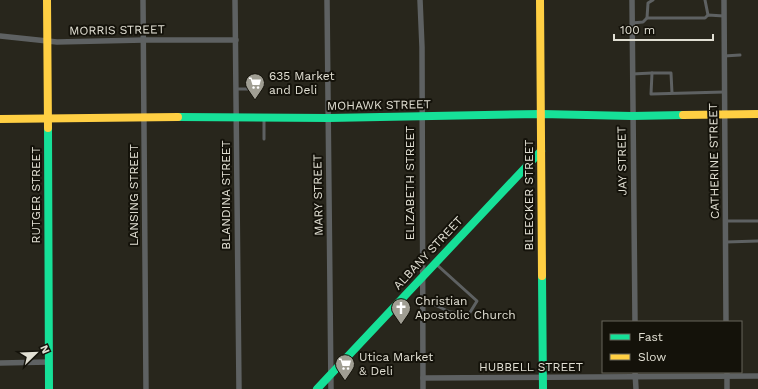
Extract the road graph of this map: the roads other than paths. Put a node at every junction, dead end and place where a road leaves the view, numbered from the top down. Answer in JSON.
{"nodes":[{"id":1,"x":47,"y":0,"type":"edge"},
{"id":2,"x":143,"y":0,"type":"edge"},
{"id":3,"x":235,"y":0,"type":"edge"},
{"id":4,"x":327,"y":0,"type":"edge"},
{"id":5,"x":420,"y":0,"type":"edge"},
{"id":6,"x":540,"y":0,"type":"edge"},
{"id":7,"x":632,"y":0,"type":"edge"},
{"id":8,"x":653,"y":0,"type":"edge"},
{"id":9,"x":705,"y":0,"type":"edge"},
{"id":10,"x":724,"y":0,"type":"edge"},
{"id":11,"x":708,"y":15,"type":"junction"},
{"id":12,"x":724,"y":16,"type":"junction"},
{"id":13,"x":647,"y":18,"type":"junction"},
{"id":14,"x":632,"y":23,"type":"junction"},
{"id":15,"x":0,"y":36,"type":"edge"},
{"id":16,"x":144,"y":40,"type":"junction"},
{"id":17,"x":236,"y":40,"type":"junction"},
{"id":18,"x":48,"y":41,"type":"junction"},
{"id":19,"x":740,"y":55,"type":"dead end"},
{"id":20,"x":724,"y":56,"type":"junction"},
{"id":21,"x":632,"y":74,"type":"junction"},
{"id":22,"x":652,"y":74,"type":"junction"},
{"id":23,"x":263,"y":85,"type":"dead end"},
{"id":24,"x":236,"y":89,"type":"junction"},
{"id":25,"x":724,"y":92,"type":"junction"},
{"id":26,"x":672,"y":93,"type":"junction"},
{"id":27,"x":541,"y":114,"type":"junction"},
{"id":28,"x":758,"y":114,"type":"edge"},
{"id":29,"x":724,"y":115,"type":"junction"},
{"id":30,"x":421,"y":116,"type":"junction"},
{"id":31,"x":632,"y":116,"type":"junction"},
{"id":32,"x":47,"y":118,"type":"junction"},
{"id":33,"x":144,"y":118,"type":"junction"},
{"id":34,"x":237,"y":118,"type":"junction"},
{"id":35,"x":264,"y":118,"type":"junction"},
{"id":36,"x":329,"y":118,"type":"junction"},
{"id":37,"x":0,"y":119,"type":"edge"},
{"id":38,"x":264,"y":139,"type":"dead end"},
{"id":39,"x":541,"y":151,"type":"junction"},
{"id":40,"x":725,"y":221,"type":"junction"},
{"id":41,"x":758,"y":221,"type":"edge"},
{"id":42,"x":758,"y":241,"type":"edge"},
{"id":43,"x":726,"y":242,"type":"junction"},
{"id":44,"x":435,"y":263,"type":"junction"},
{"id":45,"x":422,"y":277,"type":"junction"},
{"id":46,"x":422,"y":299,"type":"junction"},
{"id":47,"x":635,"y":321,"type":"edge"},
{"id":48,"x":726,"y":321,"type":"edge"},
{"id":49,"x":49,"y":362,"type":"junction"},
{"id":50,"x":0,"y":363,"type":"edge"},
{"id":51,"x":331,"y":374,"type":"junction"},
{"id":52,"x":635,"y":374,"type":"edge"},
{"id":53,"x":727,"y":374,"type":"edge"},
{"id":54,"x":758,"y":376,"type":"edge"},
{"id":55,"x":423,"y":378,"type":"junction"},
{"id":56,"x":542,"y":378,"type":"junction"},
{"id":57,"x":49,"y":389,"type":"edge"},
{"id":58,"x":146,"y":389,"type":"edge"},
{"id":59,"x":239,"y":389,"type":"edge"},
{"id":60,"x":317,"y":389,"type":"edge"},
{"id":61,"x":331,"y":389,"type":"edge"},
{"id":62,"x":423,"y":389,"type":"edge"},
{"id":63,"x":543,"y":389,"type":"edge"},
{"id":64,"x":636,"y":389,"type":"edge"},
{"id":65,"x":727,"y":389,"type":"edge"}],
"edges":[{"from":1,"to":18,"type":"street","name":"RUTGER STREET"},
{"from":2,"to":16,"type":"street","name":"LANSING STREET"},
{"from":3,"to":17,"type":"street","name":"BLANDINA STREET"},
{"from":4,"to":36,"type":"street","name":"MARY STREET"},
{"from":5,"to":30,"type":"street","name":"ELIZABETH STREET"},
{"from":6,"to":27,"type":"street","name":"BLEECKER STREET"},
{"from":7,"to":14,"type":"street","name":"JAY STREET"},
{"from":8,"to":13,"type":"lane"},
{"from":9,"to":11,"type":"lane"},
{"from":10,"to":12,"type":"street","name":"CATHERINE STREET"},
{"from":11,"to":12,"type":"lane"},
{"from":11,"to":13,"type":"lane"},
{"from":12,"to":20,"type":"street","name":"CATHERINE STREET"},
{"from":13,"to":14,"type":"lane"},
{"from":14,"to":21,"type":"street","name":"JAY STREET"},
{"from":15,"to":18,"type":"street","name":"MORRIS STREET"},
{"from":16,"to":17,"type":"street","name":"MORRIS STREET"},
{"from":16,"to":18,"type":"street","name":"MORRIS STREET"},
{"from":16,"to":33,"type":"street","name":"LANSING STREET"},
{"from":17,"to":24,"type":"street","name":"BLANDINA STREET"},
{"from":18,"to":32,"type":"street","name":"RUTGER STREET"},
{"from":19,"to":20,"type":"lane"},
{"from":20,"to":25,"type":"street","name":"CATHERINE STREET"},
{"from":21,"to":22,"type":"lane"},
{"from":21,"to":31,"type":"street","name":"JAY STREET"},
{"from":22,"to":26,"type":"lane"},
{"from":22,"to":26,"type":"lane"},
{"from":23,"to":24,"type":"lane"},
{"from":24,"to":34,"type":"street","name":"BLANDINA STREET"},
{"from":25,"to":26,"type":"lane"},
{"from":25,"to":29,"type":"street","name":"CATHERINE STREET"},
{"from":27,"to":30,"type":"street","name":"MOHAWK STREET"},
{"from":27,"to":31,"type":"street","name":"MOHAWK STREET"},
{"from":27,"to":39,"type":"street","name":"BLEECKER STREET"},
{"from":28,"to":29,"type":"street","name":"MOHAWK STREET"},
{"from":29,"to":31,"type":"street","name":"MOHAWK STREET"},
{"from":29,"to":40,"type":"street","name":"CATHERINE STREET"},
{"from":30,"to":36,"type":"street","name":"MOHAWK STREET"},
{"from":30,"to":45,"type":"street","name":"ELIZABETH STREET"},
{"from":31,"to":47,"type":"street","name":"JAY STREET"},
{"from":32,"to":33,"type":"street","name":"MOHAWK STREET"},
{"from":32,"to":37,"type":"street","name":"MOHAWK STREET"},
{"from":32,"to":49,"type":"street","name":"RUTGER STREET"},
{"from":33,"to":34,"type":"street","name":"MOHAWK STREET"},
{"from":33,"to":58,"type":"street","name":"LANSING STREET"},
{"from":34,"to":35,"type":"street","name":"MOHAWK STREET"},
{"from":34,"to":59,"type":"street","name":"BLANDINA STREET"},
{"from":35,"to":36,"type":"street","name":"MOHAWK STREET"},
{"from":35,"to":38,"type":"lane"},
{"from":36,"to":51,"type":"street","name":"MARY STREET"},
{"from":39,"to":44,"type":"street","name":"ALBANY STREET"},
{"from":39,"to":56,"type":"street","name":"BLEECKER STREET"},
{"from":40,"to":41,"type":"lane"},
{"from":40,"to":43,"type":"street","name":"CATHERINE STREET"},
{"from":42,"to":43,"type":"lane"},
{"from":43,"to":48,"type":"street","name":"CATHERINE STREET"},
{"from":44,"to":45,"type":"street","name":"ALBANY STREET"},
{"from":44,"to":46,"type":"lane"},
{"from":45,"to":46,"type":"street","name":"ELIZABETH STREET"},
{"from":45,"to":51,"type":"street","name":"ALBANY STREET"},
{"from":46,"to":55,"type":"street","name":"ELIZABETH STREET"},
{"from":49,"to":50,"type":"street"},
{"from":49,"to":57,"type":"street","name":"RUTGER STREET"},
{"from":51,"to":60,"type":"street","name":"ALBANY STREET"},
{"from":51,"to":61,"type":"street","name":"MARY STREET"},
{"from":52,"to":53,"type":"street","name":"HUBBELL STREET"},
{"from":52,"to":56,"type":"street","name":"HUBBELL STREET"},
{"from":52,"to":64,"type":"street"},
{"from":53,"to":54,"type":"street","name":"HUBBELL STREET"},
{"from":53,"to":65,"type":"street"},
{"from":55,"to":56,"type":"street","name":"HUBBELL STREET"},
{"from":55,"to":62,"type":"street","name":"ELIZABETH STREET"},
{"from":56,"to":63,"type":"street","name":"BLEECKER STREET"}]}
